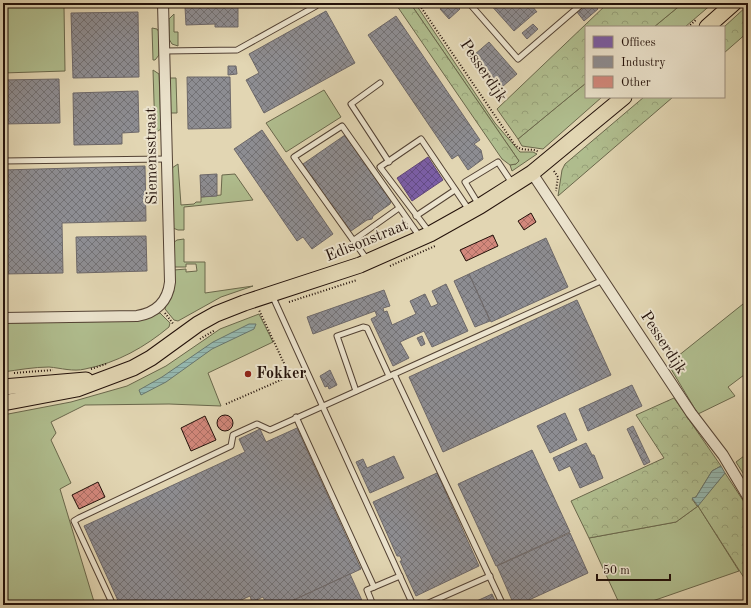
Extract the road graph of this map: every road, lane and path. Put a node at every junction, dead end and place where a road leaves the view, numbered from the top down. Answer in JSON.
{"nodes":[{"id":1,"x":163,"y":3,"type":"edge"},
{"id":2,"x":314,"y":3,"type":"edge"},
{"id":3,"x":418,"y":3,"type":"edge"},
{"id":4,"x":469,"y":3,"type":"edge"},
{"id":5,"x":583,"y":3,"type":"edge"},
{"id":6,"x":734,"y":3,"type":"edge"},
{"id":7,"x":708,"y":26,"type":"edge"},
{"id":8,"x":165,"y":51,"type":"junction"},
{"id":9,"x":380,"y":83,"type":"dead end"},
{"id":10,"x":623,"y":98,"type":"edge"},
{"id":11,"x":167,"y":159,"type":"junction"},
{"id":12,"x":3,"y":161,"type":"edge"},
{"id":13,"x":389,"y":162,"type":"junction"},
{"id":14,"x":547,"y":162,"type":"junction"},
{"id":15,"x":532,"y":173,"type":"junction"},
{"id":16,"x":514,"y":185,"type":"junction"},
{"id":17,"x":455,"y":190,"type":"junction"},
{"id":18,"x":555,"y":204,"type":"junction"},
{"id":19,"x":399,"y":208,"type":"junction"},
{"id":20,"x":475,"y":209,"type":"junction"},
{"id":21,"x":416,"y":216,"type":"junction"},
{"id":22,"x":425,"y":236,"type":"junction"},
{"id":23,"x":354,"y":240,"type":"junction"},
{"id":24,"x":369,"y":262,"type":"junction"},
{"id":25,"x":603,"y":280,"type":"junction"},
{"id":26,"x":272,"y":294,"type":"junction"},
{"id":27,"x":255,"y":300,"type":"junction"},
{"id":28,"x":159,"y":306,"type":"junction"},
{"id":29,"x":3,"y":318,"type":"edge"},
{"id":30,"x":174,"y":325,"type":"dead end"},
{"id":31,"x":392,"y":375,"type":"junction"},
{"id":32,"x":101,"y":379,"type":"junction"},
{"id":33,"x":3,"y":388,"type":"edge"},
{"id":34,"x":356,"y":391,"type":"junction"},
{"id":35,"x":3,"y":402,"type":"edge"},
{"id":36,"x":226,"y":404,"type":"dead end"},
{"id":37,"x":322,"y":406,"type":"junction"},
{"id":38,"x":296,"y":417,"type":"junction"},
{"id":39,"x":748,"y":497,"type":"edge"},
{"id":40,"x":400,"y":576,"type":"junction"},
{"id":41,"x":490,"y":576,"type":"junction"},
{"id":42,"x":374,"y":587,"type":"junction"},
{"id":43,"x":112,"y":605,"type":"edge"},
{"id":44,"x":373,"y":605,"type":"edge"},
{"id":45,"x":413,"y":605,"type":"edge"},
{"id":46,"x":424,"y":605,"type":"edge"},
{"id":47,"x":503,"y":605,"type":"edge"}],
"edges":[{"from":1,"to":8,"type":"street","name":"Siemensstraat"},
{"from":2,"to":8,"type":"lane"},
{"from":3,"to":14,"type":"path","name":"Pesserdijk"},
{"from":4,"to":5,"type":"lane"},
{"from":6,"to":7,"type":"main road"},
{"from":8,"to":11,"type":"street","name":"Siemensstraat"},
{"from":9,"to":13,"type":"lane"},
{"from":10,"to":14,"type":"main road","name":"Edisonstraat"},
{"from":11,"to":12,"type":"lane"},
{"from":11,"to":28,"type":"street","name":"Siemensstraat"},
{"from":13,"to":17,"type":"lane"},
{"from":13,"to":21,"type":"lane"},
{"from":14,"to":15,"type":"main road","name":"Edisonstraat"},
{"from":14,"to":18,"type":"path","name":"Pesserdijk"},
{"from":15,"to":16,"type":"main road","name":"Edisonstraat"},
{"from":15,"to":18,"type":"street","name":"Pesserdijk"},
{"from":16,"to":20,"type":"main road","name":"Edisonstraat"},
{"from":16,"to":20,"type":"lane"},
{"from":17,"to":20,"type":"lane"},
{"from":17,"to":21,"type":"lane"},
{"from":18,"to":25,"type":"street","name":"Pesserdijk"},
{"from":19,"to":22,"type":"lane"},
{"from":19,"to":23,"type":"lane"},
{"from":19,"to":23,"type":"lane"},
{"from":20,"to":22,"type":"main road","name":"Edisonstraat"},
{"from":21,"to":22,"type":"lane"},
{"from":22,"to":24,"type":"main road","name":"Edisonstraat"},
{"from":23,"to":24,"type":"lane"},
{"from":24,"to":26,"type":"main road","name":"Edisonstraat"},
{"from":25,"to":31,"type":"lane"},
{"from":25,"to":39,"type":"street","name":"Pesserdijk"},
{"from":26,"to":27,"type":"main road","name":"Edisonstraat"},
{"from":26,"to":37,"type":"lane"},
{"from":27,"to":32,"type":"main road","name":"Edisonstraat"},
{"from":27,"to":36,"type":"path"},
{"from":28,"to":29,"type":"street"},
{"from":28,"to":30,"type":"path"},
{"from":31,"to":34,"type":"lane"},
{"from":31,"to":34,"type":"lane"},
{"from":31,"to":41,"type":"lane"},
{"from":32,"to":33,"type":"main road","name":"Edisonstraat"},
{"from":32,"to":35,"type":"main road","name":"Edisonstraat"},
{"from":34,"to":37,"type":"lane"},
{"from":37,"to":38,"type":"lane"},
{"from":37,"to":40,"type":"lane"},
{"from":38,"to":42,"type":"lane"},
{"from":38,"to":43,"type":"lane"},
{"from":40,"to":42,"type":"lane"},
{"from":40,"to":45,"type":"lane"},
{"from":41,"to":46,"type":"lane"},
{"from":41,"to":47,"type":"lane"},
{"from":42,"to":44,"type":"lane"}]}
